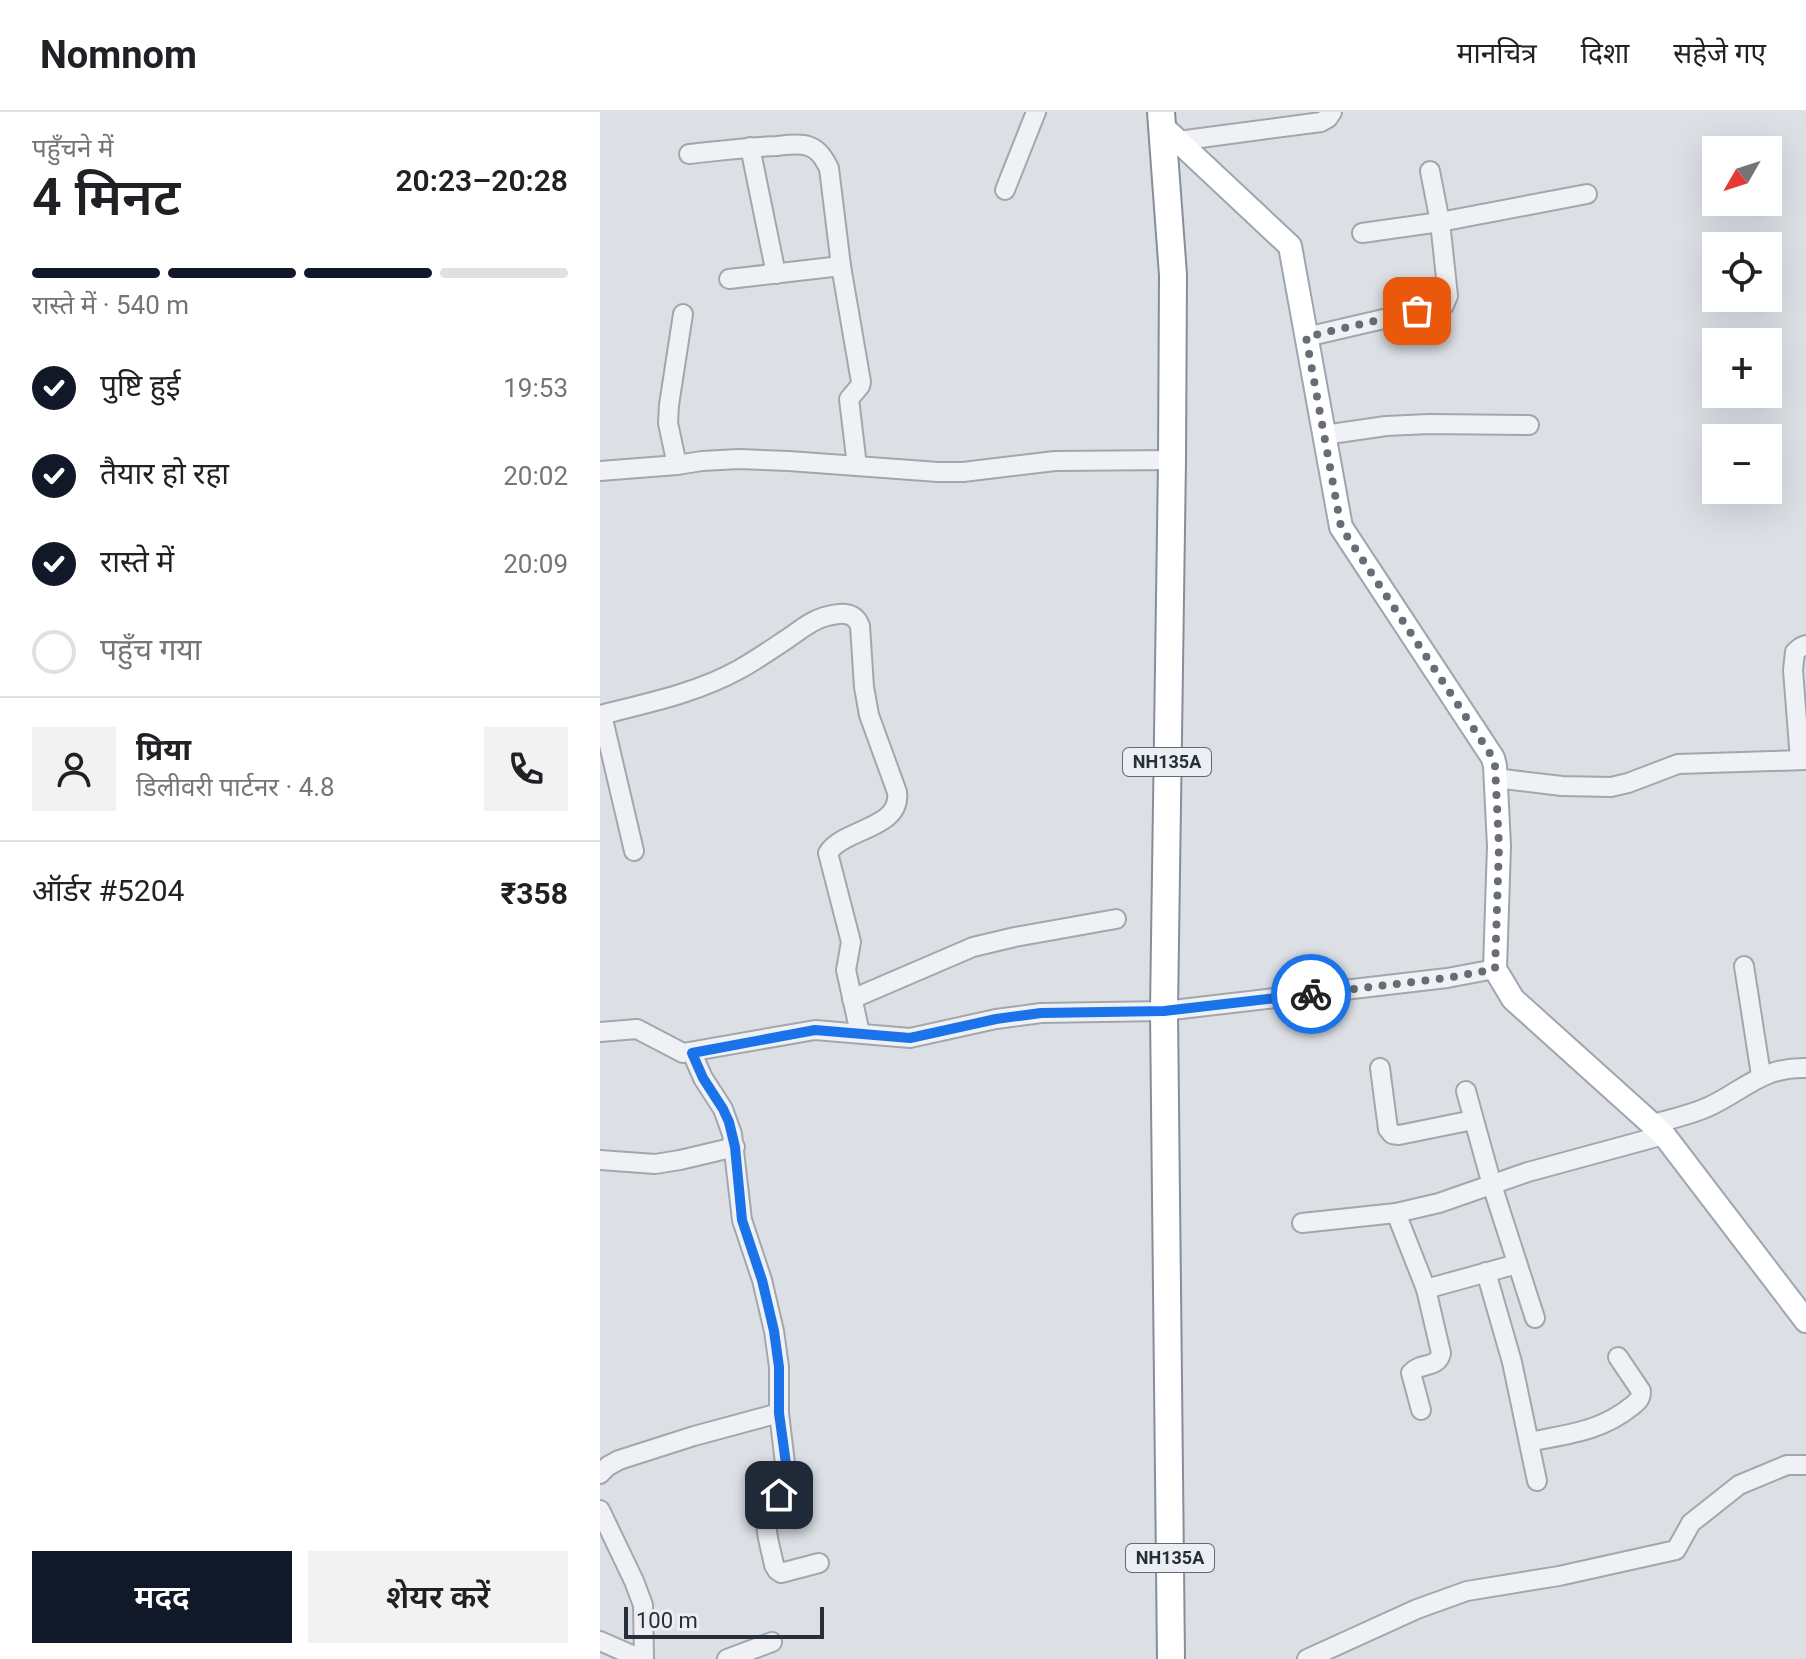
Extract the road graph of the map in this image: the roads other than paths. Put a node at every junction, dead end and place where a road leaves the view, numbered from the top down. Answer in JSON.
{"nodes":[{"id":1,"x":1036,"y":112,"type":"edge"},
{"id":2,"x":1332,"y":112,"type":"edge"},
{"id":3,"x":1163,"y":123,"type":"edge"},
{"id":4,"x":750,"y":147,"type":"junction"},
{"id":5,"x":689,"y":154,"type":"dead end"},
{"id":6,"x":1430,"y":171,"type":"dead end"},
{"id":7,"x":1005,"y":190,"type":"dead end"},
{"id":8,"x":1587,"y":194,"type":"dead end"},
{"id":9,"x":1440,"y":222,"type":"junction"},
{"id":10,"x":1362,"y":233,"type":"dead end"},
{"id":11,"x":841,"y":266,"type":"junction"},
{"id":12,"x":776,"y":274,"type":"junction"},
{"id":13,"x":729,"y":279,"type":"dead end"},
{"id":14,"x":683,"y":314,"type":"dead end"},
{"id":15,"x":1306,"y":337,"type":"junction"},
{"id":16,"x":1529,"y":425,"type":"dead end"},
{"id":17,"x":1324,"y":435,"type":"junction"},
{"id":18,"x":1172,"y":460,"type":"junction"},
{"id":19,"x":677,"y":465,"type":"junction"},
{"id":20,"x":857,"y":466,"type":"junction"},
{"id":21,"x":600,"y":471,"type":"edge"},
{"id":22,"x":1806,"y":645,"type":"edge"},
{"id":23,"x":601,"y":715,"type":"edge"},
{"id":24,"x":1803,"y":760,"type":"edge"},
{"id":25,"x":1495,"y":773,"type":"junction"},
{"id":26,"x":634,"y":851,"type":"dead end"},
{"id":27,"x":1116,"y":919,"type":"dead end"},
{"id":28,"x":1744,"y":966,"type":"dead end"},
{"id":29,"x":1495,"y":969,"type":"junction"},
{"id":30,"x":852,"y":999,"type":"junction"},
{"id":31,"x":1164,"y":1011,"type":"junction"},
{"id":32,"x":600,"y":1032,"type":"edge"},
{"id":33,"x":860,"y":1033,"type":"junction"},
{"id":34,"x":692,"y":1053,"type":"junction"},
{"id":35,"x":1380,"y":1068,"type":"dead end"},
{"id":36,"x":1806,"y":1068,"type":"edge"},
{"id":37,"x":1761,"y":1075,"type":"junction"},
{"id":38,"x":1466,"y":1091,"type":"dead end"},
{"id":39,"x":1473,"y":1120,"type":"junction"},
{"id":40,"x":1659,"y":1130,"type":"junction"},
{"id":41,"x":735,"y":1147,"type":"junction"},
{"id":42,"x":600,"y":1160,"type":"edge"},
{"id":43,"x":1492,"y":1185,"type":"junction"},
{"id":44,"x":1396,"y":1213,"type":"junction"},
{"id":45,"x":1302,"y":1223,"type":"dead end"},
{"id":46,"x":1517,"y":1264,"type":"junction"},
{"id":47,"x":1486,"y":1272,"type":"junction"},
{"id":48,"x":1426,"y":1289,"type":"junction"},
{"id":49,"x":1535,"y":1318,"type":"dead end"},
{"id":50,"x":1806,"y":1321,"type":"edge"},
{"id":51,"x":1618,"y":1357,"type":"dead end"},
{"id":52,"x":1421,"y":1410,"type":"dead end"},
{"id":53,"x":779,"y":1413,"type":"junction"},
{"id":54,"x":1529,"y":1442,"type":"junction"},
{"id":55,"x":1806,"y":1465,"type":"edge"},
{"id":56,"x":600,"y":1474,"type":"edge"},
{"id":57,"x":1537,"y":1481,"type":"dead end"},
{"id":58,"x":600,"y":1510,"type":"edge"},
{"id":59,"x":819,"y":1563,"type":"dead end"},
{"id":60,"x":600,"y":1641,"type":"edge"},
{"id":61,"x":772,"y":1642,"type":"dead end"},
{"id":62,"x":643,"y":1659,"type":"edge"},
{"id":63,"x":727,"y":1659,"type":"edge"},
{"id":64,"x":1171,"y":1659,"type":"edge"},
{"id":65,"x":1307,"y":1659,"type":"edge"}],
"edges":[{"from":1,"to":7,"type":"street"},
{"from":2,"to":3,"type":"street"},
{"from":3,"to":15,"type":"main road"},
{"from":3,"to":18,"type":"highway","number":"NH135A"},
{"from":4,"to":5,"type":"street"},
{"from":4,"to":11,"type":"street"},
{"from":4,"to":12,"type":"street"},
{"from":6,"to":9,"type":"street"},
{"from":8,"to":9,"type":"street"},
{"from":9,"to":10,"type":"street"},
{"from":9,"to":15,"type":"street"},
{"from":11,"to":12,"type":"street"},
{"from":11,"to":20,"type":"street"},
{"from":12,"to":13,"type":"street"},
{"from":14,"to":19,"type":"street"},
{"from":15,"to":17,"type":"main road"},
{"from":16,"to":17,"type":"street"},
{"from":17,"to":25,"type":"main road"},
{"from":18,"to":20,"type":"street"},
{"from":18,"to":31,"type":"highway","number":"NH135A"},
{"from":19,"to":20,"type":"street"},
{"from":19,"to":21,"type":"street"},
{"from":22,"to":24,"type":"street"},
{"from":23,"to":26,"type":"street"},
{"from":23,"to":30,"type":"street"},
{"from":24,"to":25,"type":"street"},
{"from":25,"to":29,"type":"main road"},
{"from":27,"to":30,"type":"street"},
{"from":28,"to":37,"type":"street"},
{"from":29,"to":31,"type":"street"},
{"from":29,"to":40,"type":"main road"},
{"from":30,"to":33,"type":"street"},
{"from":31,"to":33,"type":"street"},
{"from":31,"to":64,"type":"highway","number":"NH135A"},
{"from":32,"to":34,"type":"street"},
{"from":33,"to":34,"type":"street"},
{"from":34,"to":41,"type":"street"},
{"from":35,"to":39,"type":"street"},
{"from":36,"to":37,"type":"street"},
{"from":37,"to":40,"type":"street"},
{"from":38,"to":39,"type":"street"},
{"from":39,"to":43,"type":"street"},
{"from":40,"to":43,"type":"street"},
{"from":40,"to":50,"type":"main road"},
{"from":41,"to":42,"type":"street"},
{"from":41,"to":53,"type":"street"},
{"from":43,"to":44,"type":"street"},
{"from":43,"to":46,"type":"street"},
{"from":44,"to":45,"type":"street"},
{"from":44,"to":48,"type":"street"},
{"from":46,"to":47,"type":"street"},
{"from":46,"to":49,"type":"street"},
{"from":47,"to":48,"type":"street"},
{"from":47,"to":54,"type":"street"},
{"from":48,"to":52,"type":"street"},
{"from":51,"to":54,"type":"street"},
{"from":53,"to":56,"type":"street"},
{"from":53,"to":59,"type":"street"},
{"from":54,"to":57,"type":"street"},
{"from":55,"to":65,"type":"street"},
{"from":58,"to":62,"type":"street"},
{"from":60,"to":62,"type":"street"},
{"from":61,"to":63,"type":"street"}]}
